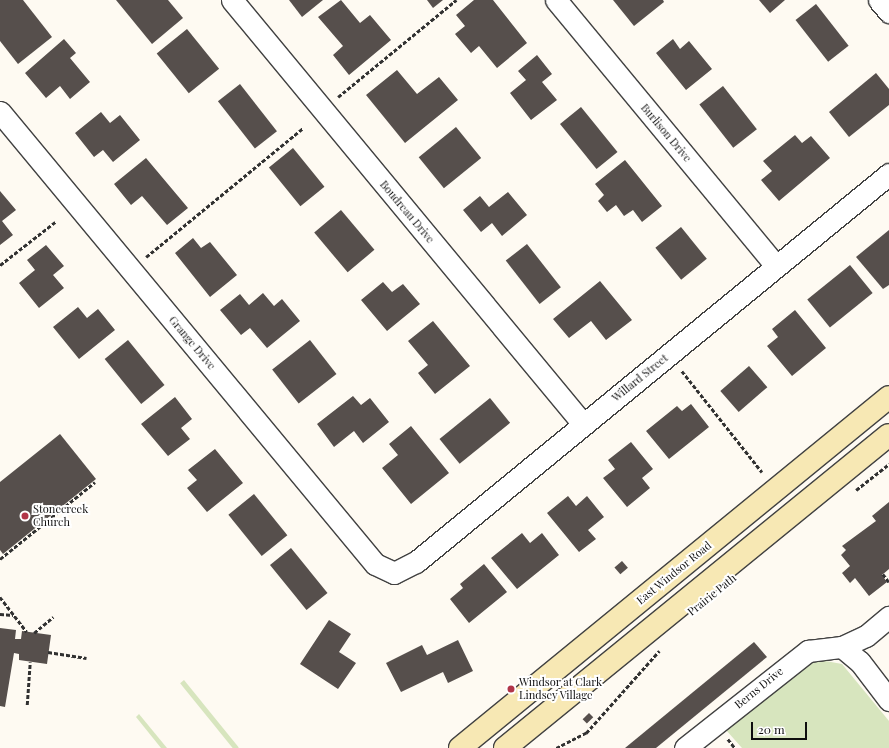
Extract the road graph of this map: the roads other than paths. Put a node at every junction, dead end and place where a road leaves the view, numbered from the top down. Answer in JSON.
{"nodes":[{"id":1,"x":232,"y":0,"type":"edge"},
{"id":2,"x":556,"y":0,"type":"edge"},
{"id":3,"x":879,"y":0,"type":"edge"},
{"id":4,"x":889,"y":12,"type":"edge"},
{"id":5,"x":0,"y":112,"type":"edge"},
{"id":6,"x":889,"y":174,"type":"edge"},
{"id":7,"x":776,"y":266,"type":"junction"},
{"id":8,"x":889,"y":397,"type":"edge"},
{"id":9,"x":583,"y":424,"type":"junction"},
{"id":10,"x":889,"y":435,"type":"edge"},
{"id":11,"x":387,"y":571,"type":"joint"},
{"id":12,"x":889,"y":617,"type":"edge"},
{"id":13,"x":842,"y":647,"type":"junction"},
{"id":14,"x":889,"y":700,"type":"edge"},
{"id":15,"x":460,"y":748,"type":"edge"},
{"id":16,"x":505,"y":748,"type":"edge"},
{"id":17,"x":685,"y":748,"type":"edge"}],
"edges":[{"from":1,"to":9,"type":"street","name":"Boudreau Drive"},
{"from":2,"to":7,"type":"street","name":"Burlison Drive"},
{"from":3,"to":4,"type":"street"},
{"from":5,"to":11,"type":"street","name":"Grange Drive"},
{"from":6,"to":7,"type":"street","name":"Willard Street"},
{"from":7,"to":9,"type":"street","name":"Willard Street"},
{"from":8,"to":15,"type":"main road","name":"East Windsor Road"},
{"from":9,"to":11,"type":"street","name":"Willard Street"},
{"from":10,"to":16,"type":"main road"},
{"from":12,"to":13,"type":"street","name":"Berns Drive"},
{"from":13,"to":14,"type":"street"},
{"from":13,"to":17,"type":"street","name":"Berns Drive"}]}
